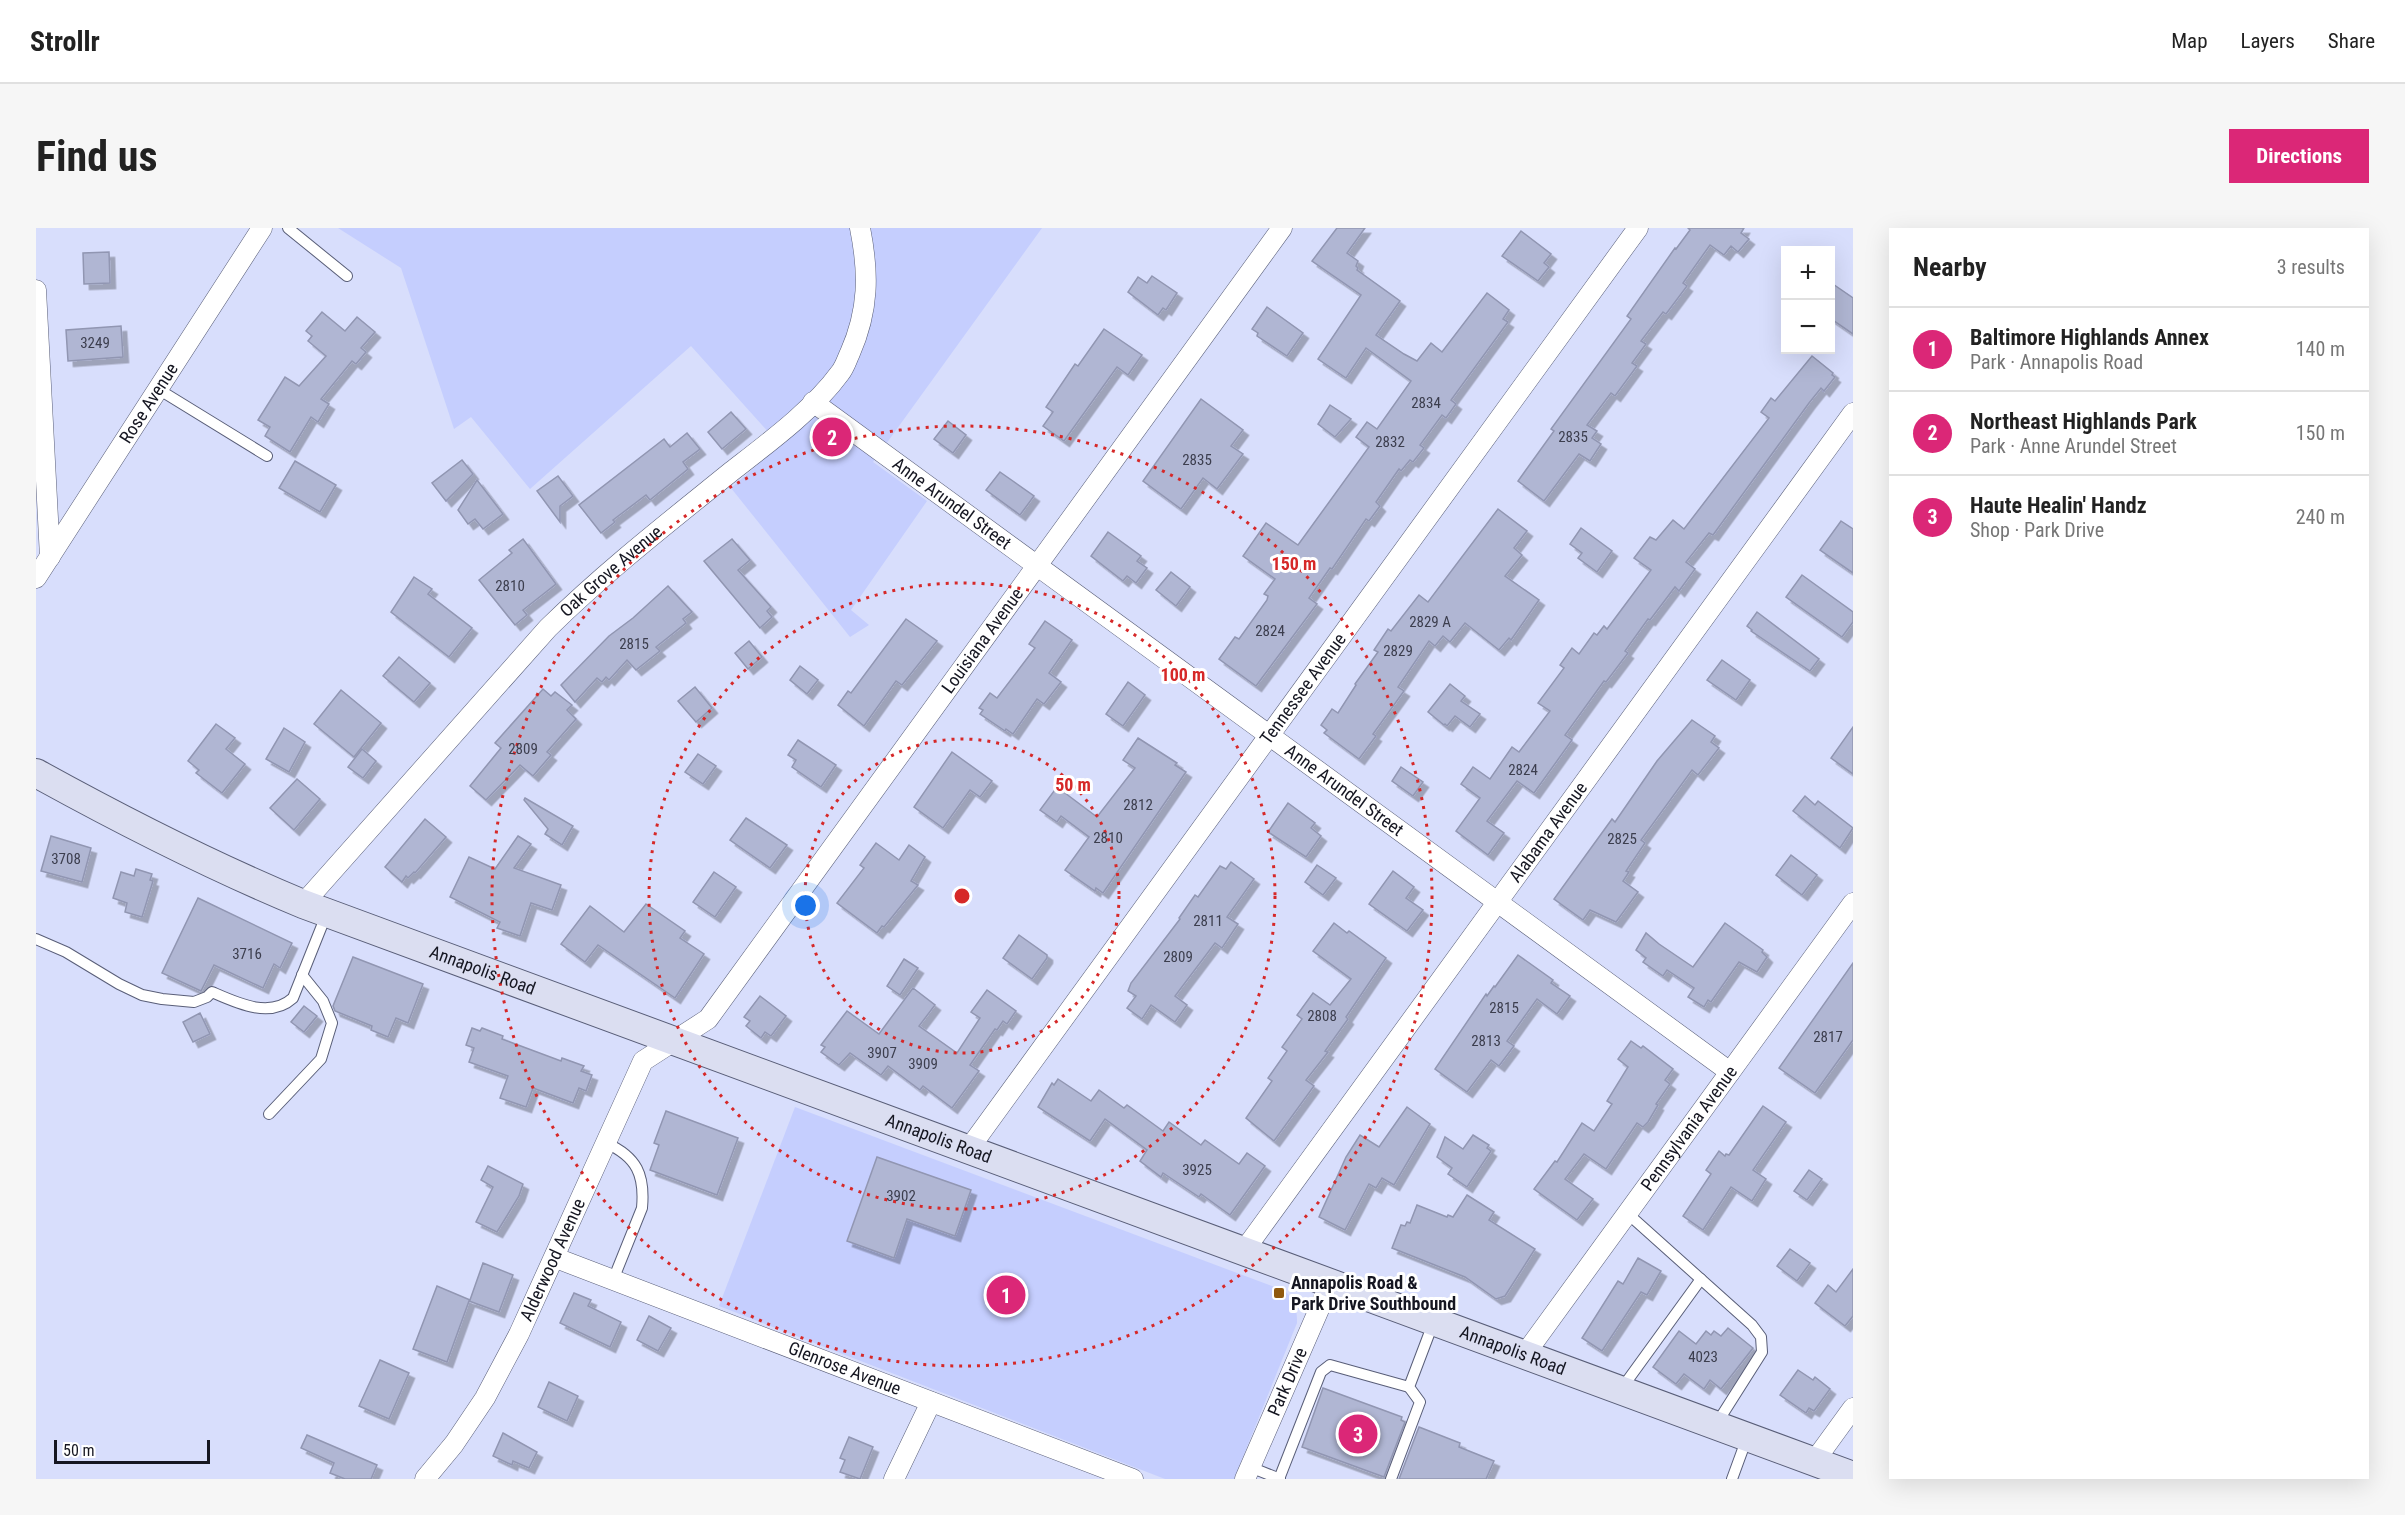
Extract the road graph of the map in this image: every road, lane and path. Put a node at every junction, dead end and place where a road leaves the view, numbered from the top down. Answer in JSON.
{"nodes":[{"id":1,"x":262,"y":228,"type":"edge"},
{"id":2,"x":288,"y":228,"type":"edge"},
{"id":3,"x":860,"y":228,"type":"edge"},
{"id":4,"x":1282,"y":228,"type":"edge"},
{"id":5,"x":1638,"y":228,"type":"edge"},
{"id":6,"x":347,"y":276,"type":"dead end"},
{"id":7,"x":36,"y":290,"type":"edge"},
{"id":8,"x":158,"y":389,"type":"junction"},
{"id":9,"x":813,"y":402,"type":"junction"},
{"id":10,"x":1853,"y":413,"type":"edge"},
{"id":11,"x":40,"y":436,"type":"edge"},
{"id":12,"x":267,"y":456,"type":"dead end"},
{"id":13,"x":50,"y":557,"type":"junction"},
{"id":14,"x":1037,"y":566,"type":"junction"},
{"id":15,"x":36,"y":578,"type":"edge"},
{"id":16,"x":1269,"y":736,"type":"junction"},
{"id":17,"x":36,"y":773,"type":"edge"},
{"id":18,"x":1498,"y":902,"type":"junction"},
{"id":19,"x":1853,"y":903,"type":"edge"},
{"id":20,"x":315,"y":909,"type":"junction"},
{"id":21,"x":36,"y":939,"type":"edge"},
{"id":22,"x":302,"y":975,"type":"junction"},
{"id":23,"x":674,"y":1041,"type":"junction"},
{"id":24,"x":1730,"y":1072,"type":"junction"},
{"id":25,"x":269,"y":1114,"type":"dead end"},
{"id":26,"x":606,"y":1143,"type":"junction"},
{"id":27,"x":968,"y":1150,"type":"junction"},
{"id":28,"x":1627,"y":1214,"type":"junction"},
{"id":29,"x":1243,"y":1252,"type":"junction"},
{"id":30,"x":556,"y":1258,"type":"junction"},
{"id":31,"x":1701,"y":1279,"type":"junction"},
{"id":32,"x":613,"y":1280,"type":"junction"},
{"id":33,"x":1330,"y":1284,"type":"junction"},
{"id":34,"x":1434,"y":1322,"type":"junction"},
{"id":35,"x":1525,"y":1354,"type":"junction"},
{"id":36,"x":1409,"y":1387,"type":"junction"},
{"id":37,"x":1620,"y":1390,"type":"junction"},
{"id":38,"x":931,"y":1402,"type":"junction"},
{"id":39,"x":1853,"y":1408,"type":"edge"},
{"id":40,"x":1715,"y":1426,"type":"junction"},
{"id":41,"x":1747,"y":1437,"type":"junction"},
{"id":42,"x":1814,"y":1463,"type":"junction"},
{"id":43,"x":1247,"y":1473,"type":"edge"},
{"id":44,"x":1853,"y":1476,"type":"edge"},
{"id":45,"x":425,"y":1479,"type":"edge"},
{"id":46,"x":894,"y":1479,"type":"edge"},
{"id":47,"x":1133,"y":1479,"type":"edge"},
{"id":48,"x":1280,"y":1479,"type":"edge"},
{"id":49,"x":1391,"y":1479,"type":"edge"},
{"id":50,"x":1731,"y":1479,"type":"edge"}],
"edges":[{"from":1,"to":8,"type":"street","name":"Rose Avenue"},
{"from":2,"to":6,"type":"lane"},
{"from":3,"to":9,"type":"street","name":"Oak Grove Avenue"},
{"from":4,"to":14,"type":"street","name":"Louisiana Avenue"},
{"from":5,"to":16,"type":"street","name":"Tennessee Avenue"},
{"from":7,"to":11,"type":"street"},
{"from":8,"to":12,"type":"lane"},
{"from":8,"to":13,"type":"street","name":"Rose Avenue"},
{"from":9,"to":14,"type":"street","name":"Anne Arundel Street"},
{"from":9,"to":20,"type":"street","name":"Oak Grove Avenue"},
{"from":10,"to":18,"type":"street","name":"Alabama Avenue"},
{"from":11,"to":13,"type":"street"},
{"from":13,"to":15,"type":"street","name":"Rose Avenue"},
{"from":14,"to":16,"type":"street","name":"Anne Arundel Street"},
{"from":14,"to":23,"type":"street","name":"Louisiana Avenue"},
{"from":16,"to":18,"type":"street","name":"Anne Arundel Street"},
{"from":16,"to":27,"type":"street","name":"Tennessee Avenue"},
{"from":17,"to":20,"type":"main road","name":"Annapolis Road"},
{"from":18,"to":24,"type":"street","name":"Anne Arundel Street"},
{"from":18,"to":29,"type":"street","name":"Alabama Avenue"},
{"from":19,"to":24,"type":"street","name":"Pennsylvania Avenue"},
{"from":20,"to":22,"type":"lane"},
{"from":20,"to":23,"type":"main road","name":"Annapolis Road"},
{"from":21,"to":22,"type":"lane"},
{"from":22,"to":25,"type":"lane"},
{"from":23,"to":26,"type":"street","name":"Alderwood Avenue"},
{"from":23,"to":27,"type":"main road","name":"Annapolis Road"},
{"from":24,"to":28,"type":"street","name":"Pennsylvania Avenue"},
{"from":26,"to":30,"type":"street","name":"Alderwood Avenue"},
{"from":26,"to":32,"type":"lane"},
{"from":27,"to":29,"type":"main road","name":"Annapolis Road"},
{"from":28,"to":31,"type":"lane"},
{"from":28,"to":35,"type":"street","name":"Pennsylvania Avenue"},
{"from":29,"to":33,"type":"main road","name":"Annapolis Road"},
{"from":30,"to":32,"type":"street","name":"Glenrose Avenue"},
{"from":30,"to":45,"type":"street","name":"Alderwood Avenue"},
{"from":31,"to":37,"type":"lane"},
{"from":31,"to":40,"type":"lane"},
{"from":32,"to":38,"type":"street","name":"Glenrose Avenue"},
{"from":33,"to":34,"type":"main road","name":"Annapolis Road"},
{"from":33,"to":43,"type":"street","name":"Park Drive"},
{"from":34,"to":35,"type":"main road","name":"Annapolis Road"},
{"from":34,"to":36,"type":"lane"},
{"from":35,"to":37,"type":"main road","name":"Annapolis Road"},
{"from":36,"to":48,"type":"lane"},
{"from":36,"to":49,"type":"lane"},
{"from":37,"to":40,"type":"main road","name":"Annapolis Road"},
{"from":38,"to":46,"type":"street"},
{"from":38,"to":47,"type":"street","name":"Glenrose Avenue"},
{"from":39,"to":42,"type":"street"},
{"from":40,"to":41,"type":"main road","name":"Annapolis Road"},
{"from":41,"to":42,"type":"main road","name":"Annapolis Road"},
{"from":41,"to":50,"type":"lane"},
{"from":42,"to":44,"type":"main road","name":"Annapolis Road"},
{"from":43,"to":48,"type":"lane"}]}
